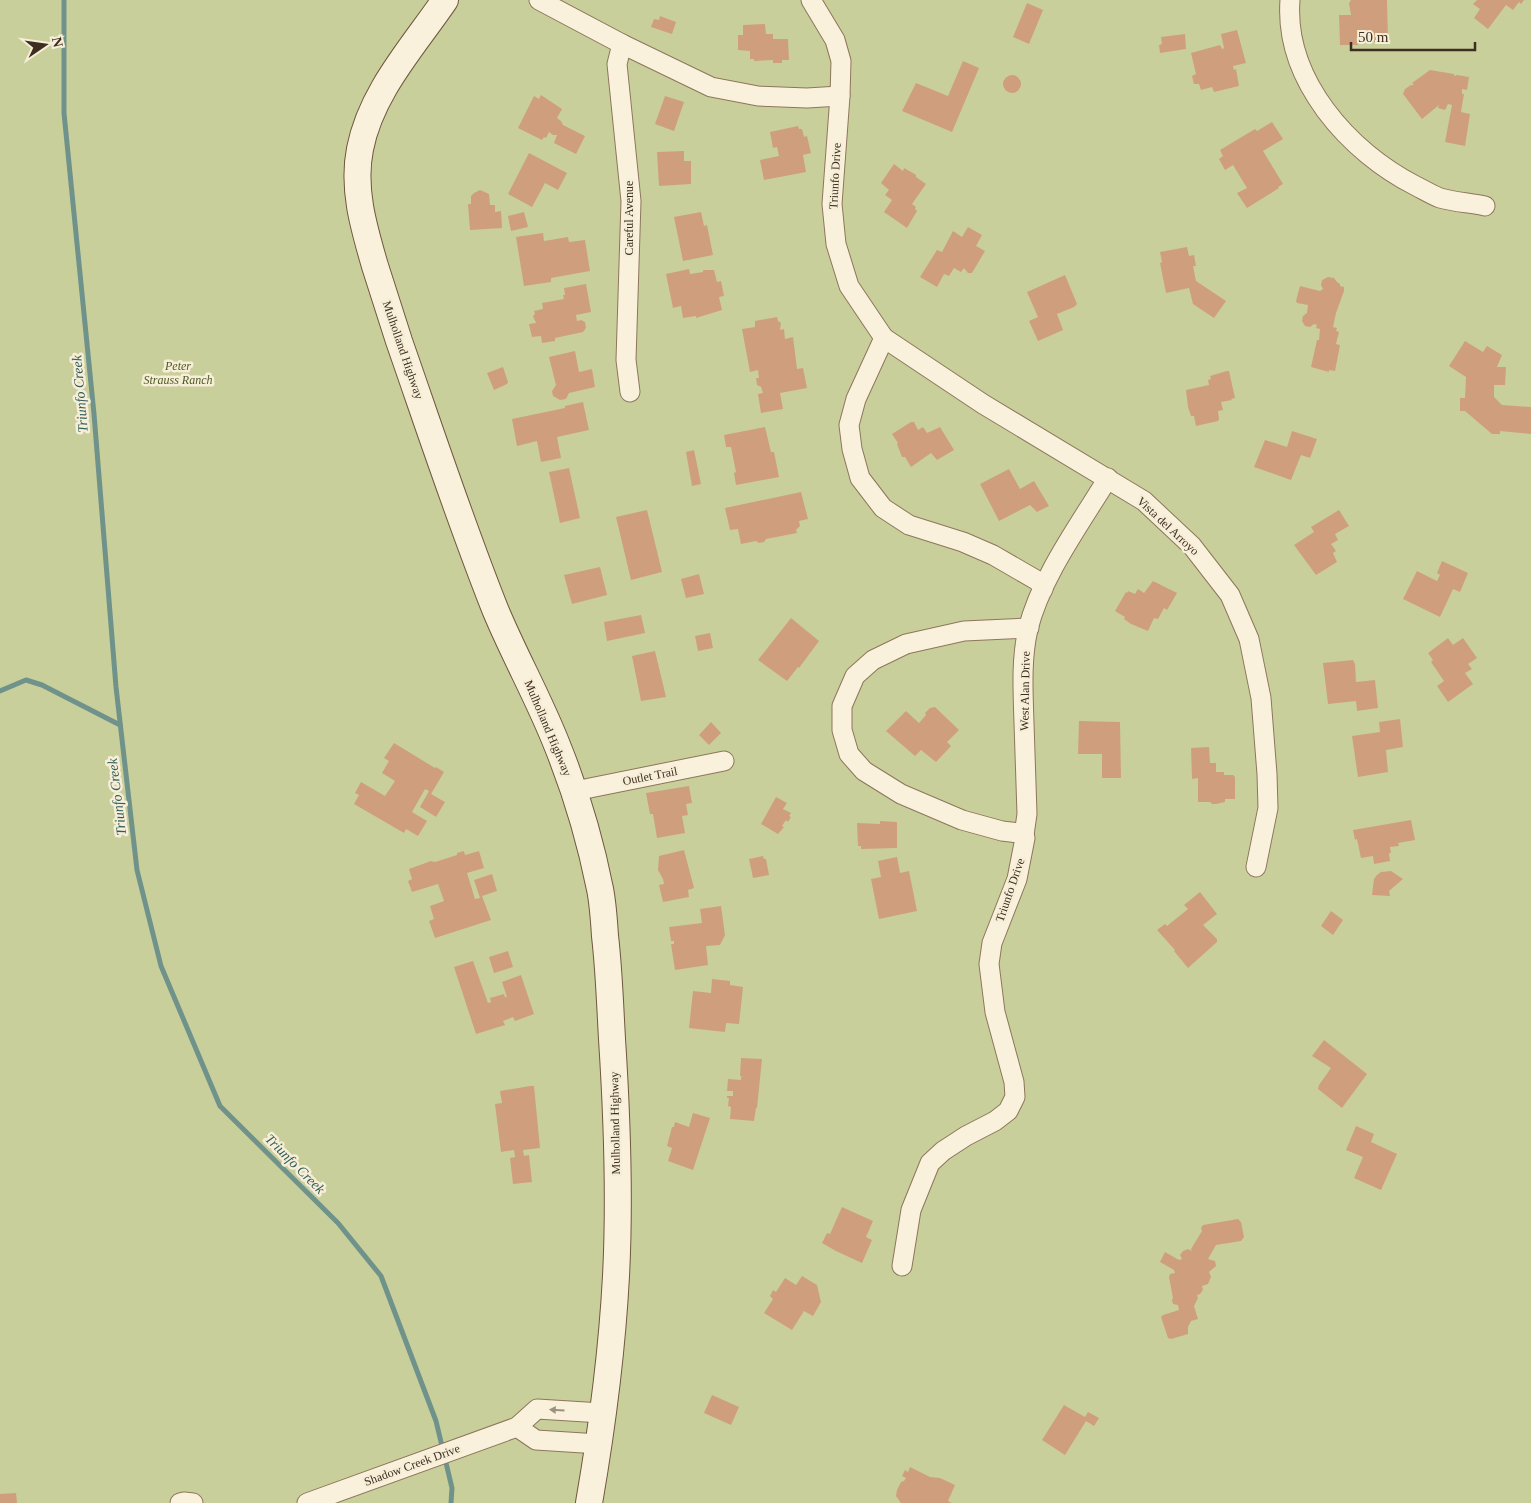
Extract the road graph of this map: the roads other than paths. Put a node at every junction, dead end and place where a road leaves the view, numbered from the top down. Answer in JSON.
{"nodes":[{"id":1,"x":445,"y":0,"type":"edge"},
{"id":2,"x":539,"y":0,"type":"edge"},
{"id":3,"x":811,"y":0,"type":"edge"},
{"id":4,"x":1290,"y":0,"type":"edge"},
{"id":5,"x":622,"y":44,"type":"junction"},
{"id":6,"x":840,"y":96,"type":"junction"},
{"id":7,"x":1485,"y":206,"type":"dead end"},
{"id":8,"x":884,"y":338,"type":"junction"},
{"id":9,"x":630,"y":392,"type":"dead end"},
{"id":10,"x":1108,"y":478,"type":"junction"},
{"id":11,"x":1043,"y":589,"type":"junction"},
{"id":12,"x":1029,"y":628,"type":"junction"},
{"id":13,"x":724,"y":761,"type":"dead end"},
{"id":14,"x":575,"y":791,"type":"junction"},
{"id":15,"x":1024,"y":835,"type":"junction"},
{"id":16,"x":1256,"y":867,"type":"dead end"},
{"id":17,"x":902,"y":1266,"type":"dead end"},
{"id":18,"x":602,"y":1413,"type":"junction"},
{"id":19,"x":512,"y":1428,"type":"junction"},
{"id":20,"x":599,"y":1444,"type":"junction"},
{"id":21,"x":180,"y":1503,"type":"edge"},
{"id":22,"x":193,"y":1503,"type":"edge"},
{"id":23,"x":307,"y":1503,"type":"edge"},
{"id":24,"x":589,"y":1503,"type":"edge"}],
"edges":[{"from":1,"to":14,"type":"main road","name":"Mulholland Highway"},
{"from":2,"to":5,"type":"street"},
{"from":3,"to":6,"type":"street","name":"Triunfo Drive"},
{"from":4,"to":7,"type":"street"},
{"from":5,"to":6,"type":"street"},
{"from":5,"to":9,"type":"street","name":"Careful Avenue"},
{"from":6,"to":8,"type":"street","name":"Triunfo Drive"},
{"from":8,"to":10,"type":"street","name":"Vista del Arroyo"},
{"from":8,"to":11,"type":"street"},
{"from":10,"to":11,"type":"street","name":"West Alan Drive"},
{"from":10,"to":16,"type":"street","name":"Vista del Arroyo"},
{"from":11,"to":12,"type":"street","name":"West Alan Drive"},
{"from":12,"to":15,"type":"street","name":"West Alan Drive"},
{"from":12,"to":15,"type":"street"},
{"from":13,"to":14,"type":"street","name":"Outlet Trail"},
{"from":14,"to":18,"type":"main road","name":"Mulholland Highway"},
{"from":15,"to":17,"type":"street","name":"Triunfo Drive"},
{"from":18,"to":19,"type":"street","name":"Shadow Creek Drive","one_way":true},
{"from":18,"to":20,"type":"main road","name":"Mulholland Highway"},
{"from":19,"to":20,"type":"street"},
{"from":19,"to":23,"type":"street","name":"Shadow Creek Drive"},
{"from":20,"to":24,"type":"main road","name":"Mulholland Highway"},
{"from":21,"to":22,"type":"street"}]}
